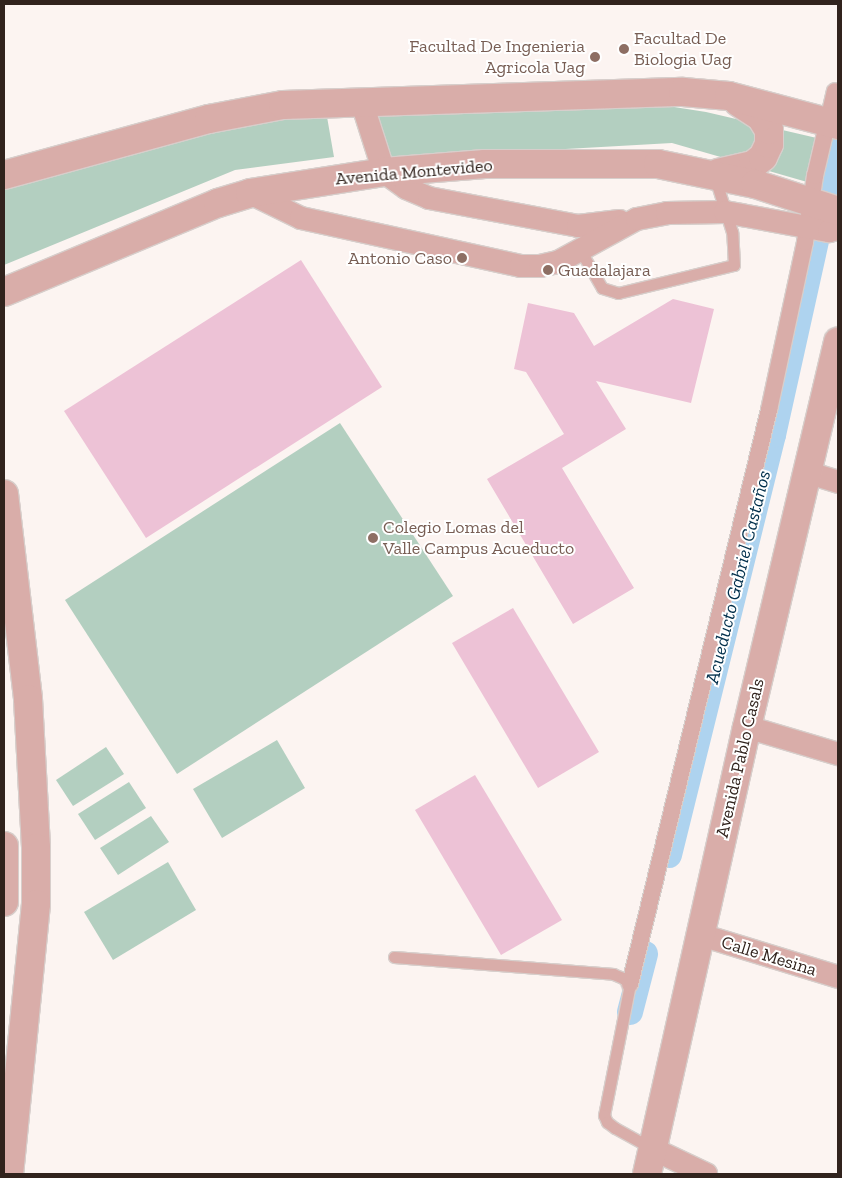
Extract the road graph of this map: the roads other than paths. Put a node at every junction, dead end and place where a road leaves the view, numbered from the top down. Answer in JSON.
{"nodes":[{"id":1,"x":835,"y":91,"type":"dead end"},
{"id":2,"x":729,"y":96,"type":"junction"},
{"id":3,"x":362,"y":103,"type":"junction"},
{"id":4,"x":833,"y":123,"type":"edge"},
{"id":5,"x":384,"y":172,"type":"junction"},
{"id":6,"x":714,"y":174,"type":"junction"},
{"id":7,"x":4,"y":175,"type":"edge"},
{"id":8,"x":250,"y":193,"type":"junction"},
{"id":9,"x":838,"y":211,"type":"edge"},
{"id":10,"x":725,"y":212,"type":"junction"},
{"id":11,"x":810,"y":214,"type":"junction"},
{"id":12,"x":637,"y":219,"type":"junction"},
{"id":13,"x":578,"y":226,"type":"junction"},
{"id":14,"x":838,"y":228,"type":"edge"},
{"id":15,"x":579,"y":250,"type":"junction"},
{"id":16,"x":4,"y":292,"type":"edge"},
{"id":17,"x":838,"y":342,"type":"edge"},
{"id":18,"x":806,"y":472,"type":"junction"},
{"id":19,"x":838,"y":482,"type":"edge"},
{"id":20,"x":4,"y":494,"type":"edge"},
{"id":21,"x":747,"y":727,"type":"junction"},
{"id":22,"x":838,"y":754,"type":"edge"},
{"id":23,"x":4,"y":846,"type":"edge"},
{"id":24,"x":4,"y":901,"type":"edge"},
{"id":25,"x":36,"y":904,"type":"junction"},
{"id":26,"x":701,"y":935,"type":"junction"},
{"id":27,"x":394,"y":957,"type":"dead end"},
{"id":28,"x":838,"y":977,"type":"edge"},
{"id":29,"x":630,"y":984,"type":"junction"},
{"id":30,"x":650,"y":1162,"type":"edge"},
{"id":31,"x":9,"y":1174,"type":"edge"},
{"id":32,"x":706,"y":1174,"type":"edge"}],
"edges":[{"from":1,"to":4,"type":"street"},
{"from":2,"to":3,"type":"street"},
{"from":2,"to":4,"type":"street"},
{"from":2,"to":6,"type":"street"},
{"from":3,"to":5,"type":"street"},
{"from":3,"to":7,"type":"street"},
{"from":4,"to":11,"type":"street"},
{"from":5,"to":6,"type":"street","name":"Avenida Montevideo"},
{"from":5,"to":8,"type":"street","name":"Avenida Montevideo"},
{"from":5,"to":13,"type":"street"},
{"from":6,"to":10,"type":"lane"},
{"from":6,"to":11,"type":"street","name":"Avenida Montevideo"},
{"from":8,"to":15,"type":"street"},
{"from":8,"to":16,"type":"street","name":"Avenida Montevideo"},
{"from":9,"to":11,"type":"street","name":"Avenida Montevideo"},
{"from":10,"to":11,"type":"street"},
{"from":10,"to":12,"type":"street"},
{"from":10,"to":15,"type":"lane"},
{"from":11,"to":14,"type":"street"},
{"from":11,"to":29,"type":"street"},
{"from":12,"to":13,"type":"street"},
{"from":12,"to":15,"type":"street"},
{"from":13,"to":15,"type":"lane"},
{"from":17,"to":18,"type":"street","name":"Avenida Pablo Casals"},
{"from":18,"to":19,"type":"street"},
{"from":18,"to":21,"type":"street","name":"Avenida Pablo Casals"},
{"from":20,"to":25,"type":"street"},
{"from":21,"to":22,"type":"street"},
{"from":21,"to":26,"type":"street","name":"Avenida Pablo Casals"},
{"from":23,"to":24,"type":"street"},
{"from":24,"to":25,"type":"street"},
{"from":25,"to":31,"type":"street"},
{"from":26,"to":28,"type":"street","name":"Calle Mesina"},
{"from":26,"to":30,"type":"street","name":"Avenida Pablo Casals"},
{"from":27,"to":29,"type":"lane"},
{"from":29,"to":30,"type":"lane"},
{"from":30,"to":32,"type":"street"}]}
